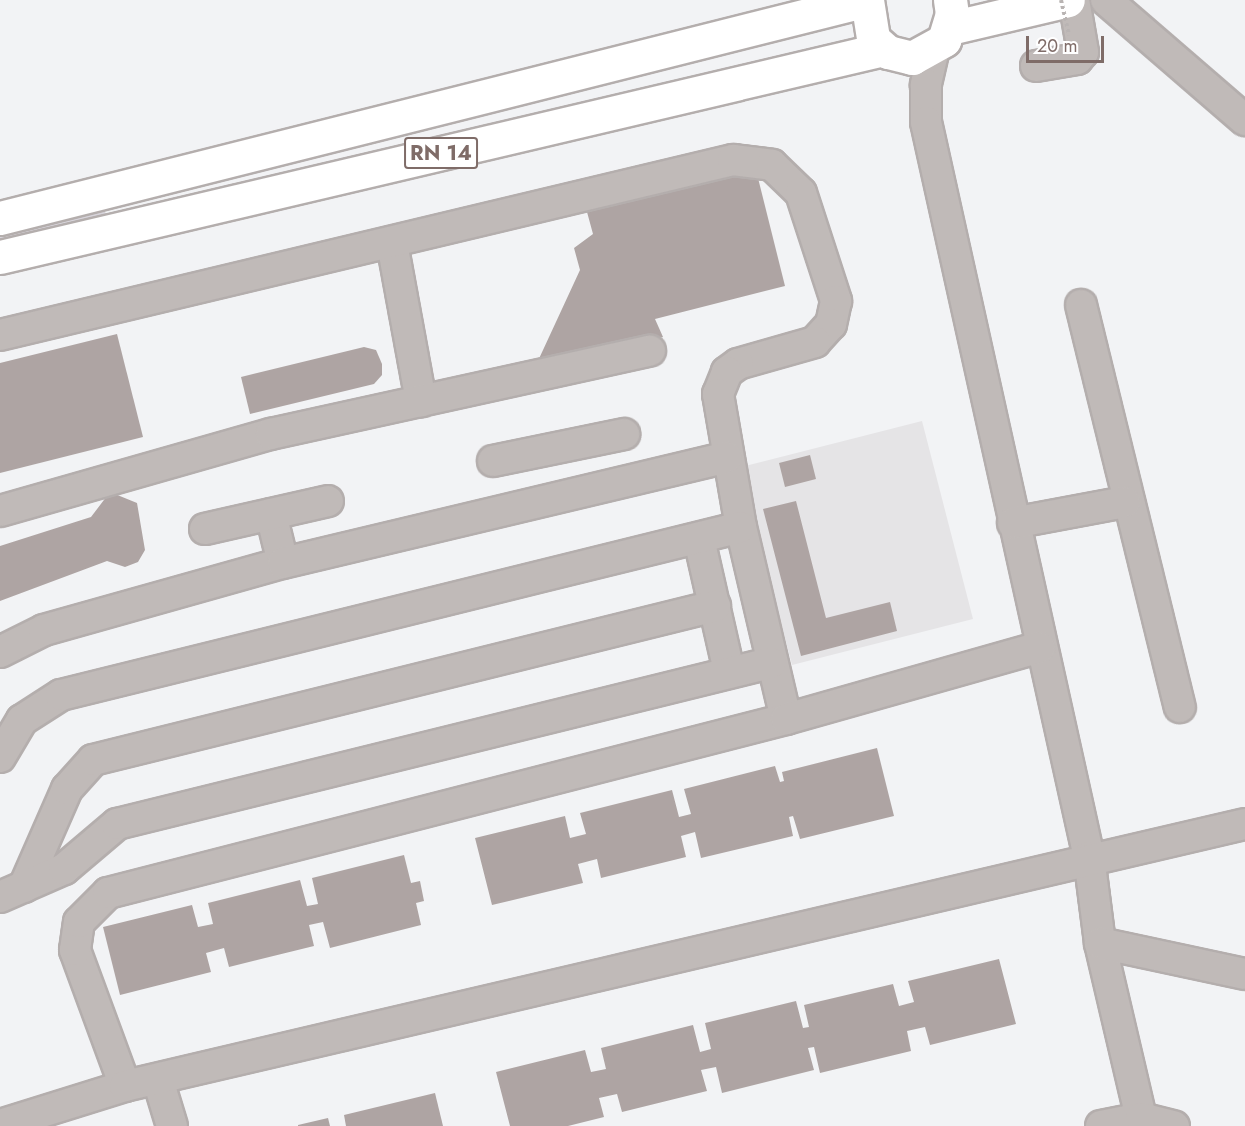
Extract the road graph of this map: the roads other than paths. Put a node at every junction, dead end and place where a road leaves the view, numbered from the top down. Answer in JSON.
{"nodes":[{"id":1,"x":867,"y":0,"type":"edge"},
{"id":2,"x":1068,"y":0,"type":"edge"},
{"id":3,"x":1074,"y":0,"type":"edge"},
{"id":4,"x":1106,"y":0,"type":"edge"},
{"id":5,"x":945,"y":26,"type":"edge"},
{"id":6,"x":885,"y":51,"type":"junction"},
{"id":7,"x":1036,"y":66,"type":"dead end"},
{"id":8,"x":1245,"y":120,"type":"edge"},
{"id":9,"x":926,"y":122,"type":"junction"},
{"id":10,"x":0,"y":218,"type":"edge"},
{"id":11,"x":392,"y":243,"type":"junction"},
{"id":12,"x":0,"y":257,"type":"edge"},
{"id":13,"x":1081,"y":305,"type":"dead end"},
{"id":14,"x":0,"y":335,"type":"edge"},
{"id":15,"x":650,"y":351,"type":"dead end"},
{"id":16,"x":421,"y":401,"type":"junction"},
{"id":17,"x":624,"y":434,"type":"dead end"},
{"id":18,"x":563,"y":447,"type":"junction"},
{"id":19,"x":727,"y":457,"type":"junction"},
{"id":20,"x":493,"y":461,"type":"dead end"},
{"id":21,"x":573,"y":494,"type":"junction"},
{"id":22,"x":328,"y":501,"type":"dead end"},
{"id":23,"x":1125,"y":502,"type":"junction"},
{"id":24,"x":0,"y":511,"type":"edge"},
{"id":25,"x":271,"y":514,"type":"junction"},
{"id":26,"x":1013,"y":523,"type":"junction"},
{"id":27,"x":741,"y":527,"type":"junction"},
{"id":28,"x":205,"y":528,"type":"dead end"},
{"id":29,"x":699,"y":539,"type":"junction"},
{"id":30,"x":282,"y":564,"type":"junction"},
{"id":31,"x":715,"y":606,"type":"junction"},
{"id":32,"x":1040,"y":646,"type":"junction"},
{"id":33,"x":0,"y":652,"type":"edge"},
{"id":34,"x":770,"y":663,"type":"junction"},
{"id":35,"x":729,"y":671,"type":"junction"},
{"id":36,"x":1180,"y":707,"type":"dead end"},
{"id":37,"x":786,"y":719,"type":"junction"},
{"id":38,"x":0,"y":757,"type":"edge"},
{"id":39,"x":1245,"y":824,"type":"edge"},
{"id":40,"x":1089,"y":857,"type":"junction"},
{"id":41,"x":12,"y":892,"type":"edge"},
{"id":42,"x":1100,"y":943,"type":"junction"},
{"id":43,"x":1245,"y":974,"type":"edge"},
{"id":44,"x":158,"y":1080,"type":"junction"},
{"id":45,"x":125,"y":1086,"type":"junction"},
{"id":46,"x":1141,"y":1118,"type":"junction"},
{"id":47,"x":0,"y":1125,"type":"edge"},
{"id":48,"x":172,"y":1126,"type":"edge"},
{"id":49,"x":1101,"y":1126,"type":"edge"},
{"id":50,"x":1174,"y":1126,"type":"edge"}],
"edges":[{"from":1,"to":6,"type":"highway"},
{"from":1,"to":10,"type":"highway","number":"RN 14"},
{"from":2,"to":5,"type":"highway"},
{"from":3,"to":7,"type":"street"},
{"from":4,"to":8,"type":"street"},
{"from":5,"to":6,"type":"highway"},
{"from":5,"to":9,"type":"street"},
{"from":6,"to":9,"type":"street"},
{"from":6,"to":12,"type":"highway","number":"RN 14"},
{"from":9,"to":26,"type":"street"},
{"from":11,"to":14,"type":"street"},
{"from":11,"to":16,"type":"street"},
{"from":11,"to":19,"type":"street"},
{"from":13,"to":23,"type":"street"},
{"from":15,"to":16,"type":"street"},
{"from":16,"to":24,"type":"street"},
{"from":17,"to":18,"type":"street"},
{"from":18,"to":20,"type":"street"},
{"from":18,"to":21,"type":"street"},
{"from":19,"to":21,"type":"street"},
{"from":19,"to":27,"type":"street"},
{"from":21,"to":30,"type":"street"},
{"from":22,"to":25,"type":"street"},
{"from":23,"to":26,"type":"street"},
{"from":23,"to":36,"type":"street"},
{"from":25,"to":28,"type":"street"},
{"from":25,"to":30,"type":"street"},
{"from":26,"to":32,"type":"street"},
{"from":27,"to":29,"type":"street"},
{"from":27,"to":34,"type":"street"},
{"from":29,"to":31,"type":"street"},
{"from":29,"to":38,"type":"street"},
{"from":30,"to":33,"type":"street"},
{"from":31,"to":35,"type":"street"},
{"from":31,"to":41,"type":"street"},
{"from":32,"to":37,"type":"street"},
{"from":32,"to":40,"type":"street"},
{"from":34,"to":35,"type":"street"},
{"from":34,"to":37,"type":"street"},
{"from":35,"to":41,"type":"street"},
{"from":37,"to":45,"type":"street"},
{"from":39,"to":40,"type":"street"},
{"from":40,"to":42,"type":"street"},
{"from":40,"to":44,"type":"street"},
{"from":42,"to":43,"type":"street"},
{"from":42,"to":46,"type":"street"},
{"from":44,"to":45,"type":"street"},
{"from":44,"to":48,"type":"street"},
{"from":45,"to":47,"type":"street"},
{"from":46,"to":49,"type":"street"},
{"from":46,"to":50,"type":"street"}]}
